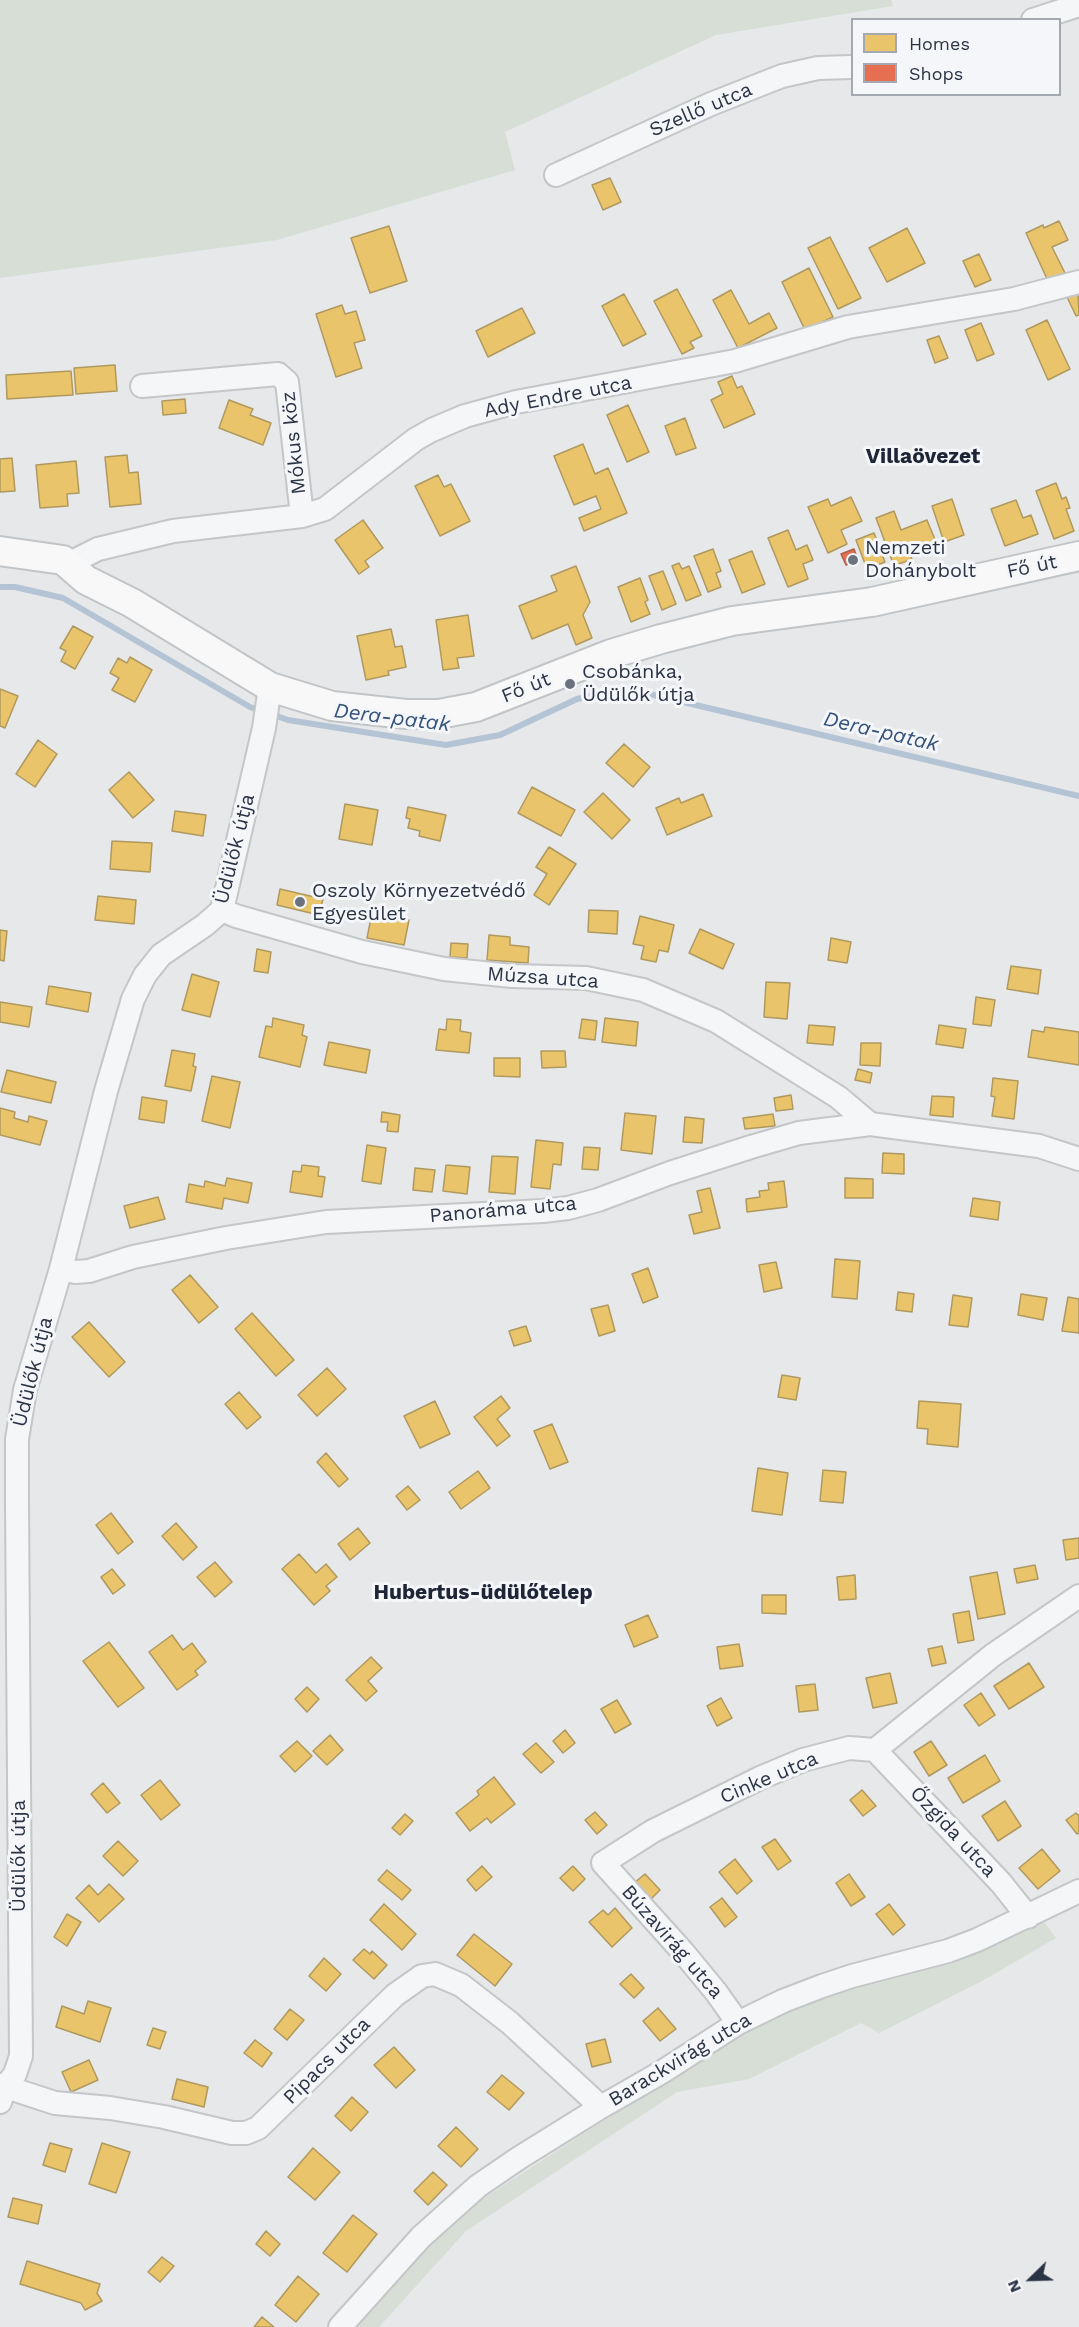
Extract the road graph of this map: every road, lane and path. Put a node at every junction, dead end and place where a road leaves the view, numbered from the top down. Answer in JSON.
{"nodes":[{"id":1,"x":1079,"y":4,"type":"edge"},
{"id":2,"x":1040,"y":18,"type":"edge"},
{"id":3,"x":851,"y":67,"type":"edge"},
{"id":4,"x":556,"y":175,"type":"dead end"},
{"id":5,"x":1079,"y":282,"type":"edge"},
{"id":6,"x":142,"y":386,"type":"dead end"},
{"id":7,"x":302,"y":516,"type":"junction"},
{"id":8,"x":0,"y":550,"type":"edge"},
{"id":9,"x":1079,"y":556,"type":"edge"},
{"id":10,"x":63,"y":560,"type":"junction"},
{"id":11,"x":269,"y":694,"type":"junction"},
{"id":12,"x":222,"y":910,"type":"junction"},
{"id":13,"x":870,"y":1124,"type":"junction"},
{"id":14,"x":1079,"y":1160,"type":"edge"},
{"id":15,"x":61,"y":1269,"type":"junction"},
{"id":16,"x":1079,"y":1596,"type":"edge"},
{"id":17,"x":875,"y":1750,"type":"junction"},
{"id":18,"x":603,"y":1863,"type":"joint"},
{"id":19,"x":1079,"y":1891,"type":"edge"},
{"id":20,"x":1028,"y":1917,"type":"junction"},
{"id":21,"x":738,"y":2023,"type":"junction"},
{"id":22,"x":2,"y":2091,"type":"edge"},
{"id":23,"x":601,"y":2107,"type":"junction"},
{"id":24,"x":340,"y":2327,"type":"edge"}],
"edges":[{"from":1,"to":2,"type":"street"},
{"from":3,"to":4,"type":"street","name":"Szellő utca"},
{"from":5,"to":7,"type":"street","name":"Ady Endre utca"},
{"from":6,"to":7,"type":"street","name":"Mókus köz"},
{"from":7,"to":10,"type":"street","name":"Ady Endre utca"},
{"from":8,"to":10,"type":"main road"},
{"from":9,"to":11,"type":"main road","name":"Fő út"},
{"from":10,"to":11,"type":"main road","name":"Fő út"},
{"from":11,"to":12,"type":"street","name":"Üdülők útja"},
{"from":12,"to":13,"type":"street","name":"Múzsa utca"},
{"from":12,"to":15,"type":"street","name":"Üdülők útja"},
{"from":13,"to":14,"type":"street","name":"Panoráma utca"},
{"from":13,"to":15,"type":"street","name":"Panoráma utca"},
{"from":15,"to":22,"type":"street","name":"Üdülők útja"},
{"from":16,"to":17,"type":"street"},
{"from":17,"to":18,"type":"street","name":"Cinke utca"},
{"from":17,"to":20,"type":"street","name":"Őzgida utca"},
{"from":18,"to":21,"type":"street","name":"Búzavirág utca"},
{"from":19,"to":20,"type":"street","name":"Barackvirág utca"},
{"from":20,"to":21,"type":"street","name":"Barackvirág utca"},
{"from":21,"to":23,"type":"street","name":"Barackvirág utca"},
{"from":22,"to":23,"type":"street","name":"Pipacs utca"},
{"from":23,"to":24,"type":"street","name":"Barackvirág utca"}]}
